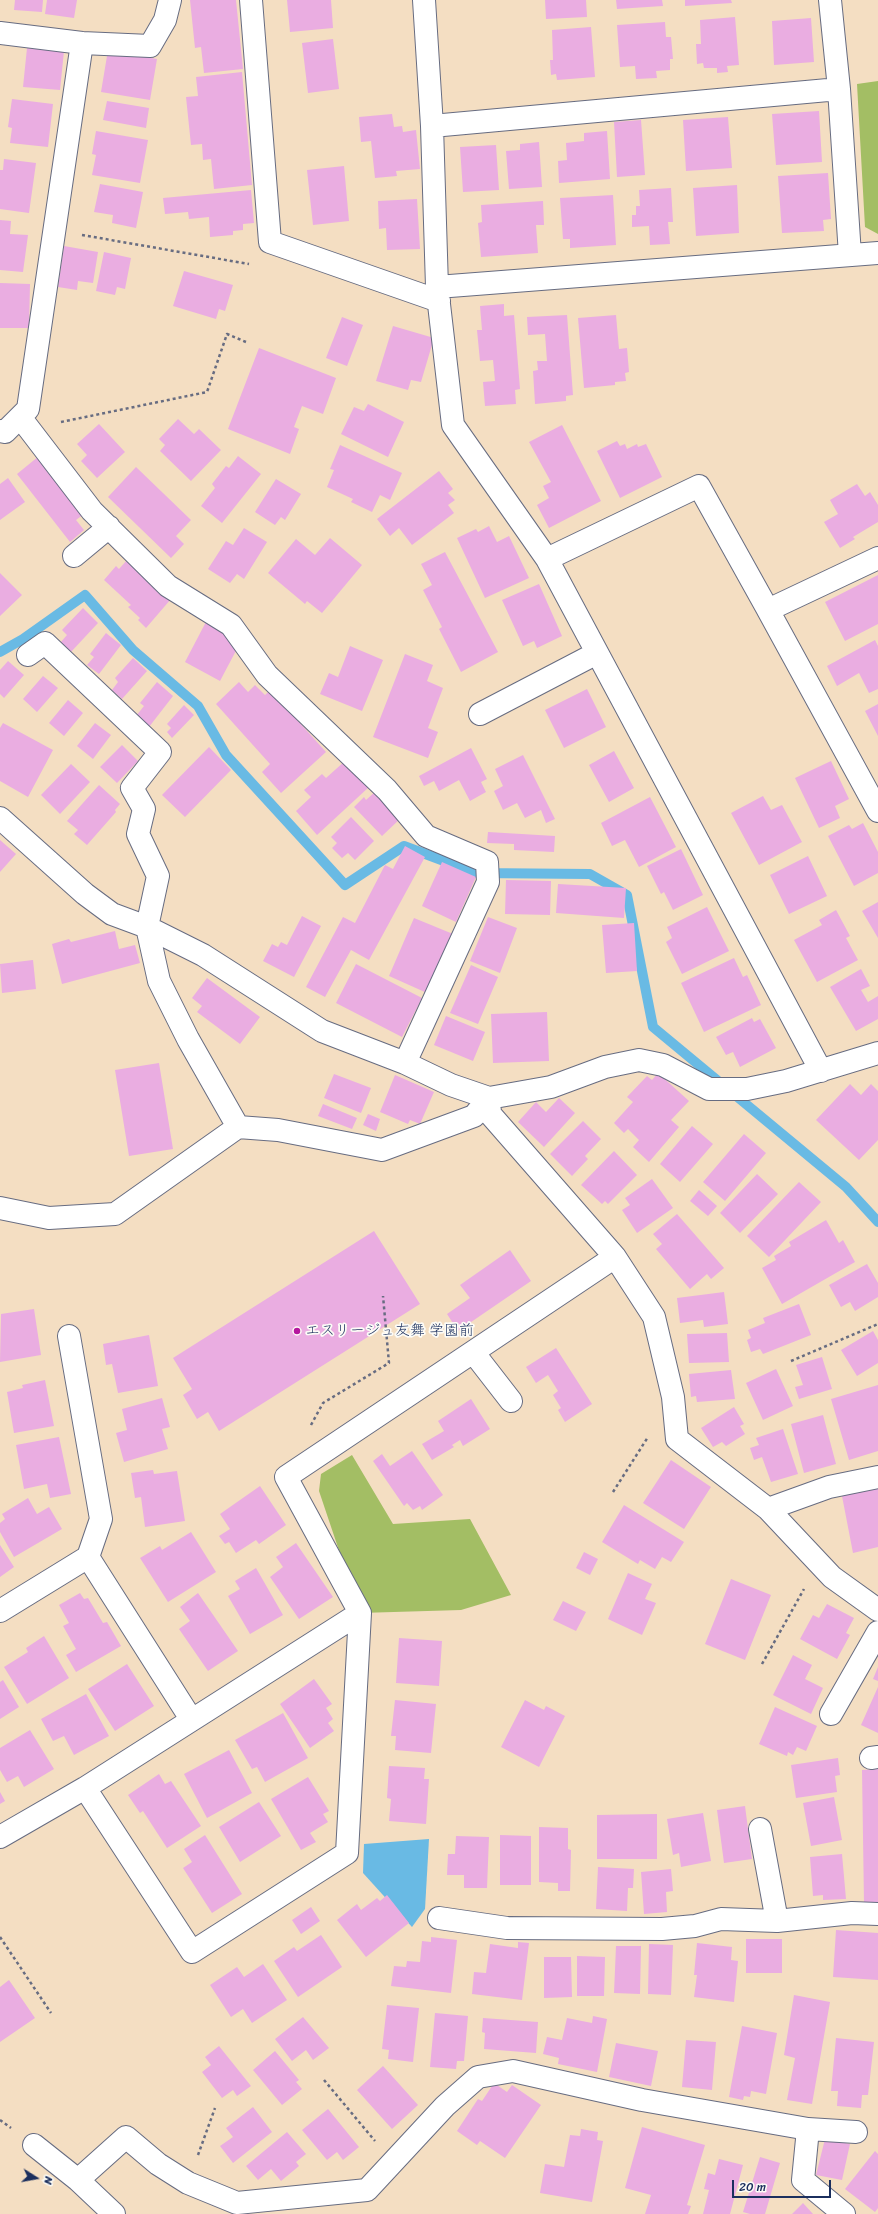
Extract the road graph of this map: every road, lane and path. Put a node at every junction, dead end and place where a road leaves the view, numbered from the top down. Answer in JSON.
{"nodes":[{"id":1,"x":170,"y":0,"type":"edge"},
{"id":2,"x":251,"y":0,"type":"edge"},
{"id":3,"x":424,"y":0,"type":"edge"},
{"id":4,"x":830,"y":0,"type":"edge"},
{"id":5,"x":0,"y":32,"type":"edge"},
{"id":6,"x":82,"y":43,"type":"junction"},
{"id":7,"x":839,"y":89,"type":"junction"},
{"id":8,"x":432,"y":126,"type":"junction"},
{"id":9,"x":80,"y":234,"type":"dead end"},
{"id":10,"x":878,"y":253,"type":"edge"},
{"id":11,"x":850,"y":255,"type":"junction"},
{"id":12,"x":249,"y":264,"type":"dead end"},
{"id":13,"x":438,"y":294,"type":"junction"},
{"id":14,"x":246,"y":342,"type":"dead end"},
{"id":15,"x":20,"y":417,"type":"junction"},
{"id":16,"x":56,"y":423,"type":"dead end"},
{"id":17,"x":0,"y":431,"type":"edge"},
{"id":18,"x":109,"y":527,"type":"junction"},
{"id":19,"x":74,"y":556,"type":"dead end"},
{"id":20,"x":878,"y":558,"type":"edge"},
{"id":21,"x":547,"y":559,"type":"junction"},
{"id":22,"x":768,"y":610,"type":"junction"},
{"id":23,"x":597,"y":653,"type":"junction"},
{"id":24,"x":28,"y":655,"type":"dead end"},
{"id":25,"x":480,"y":714,"type":"dead end"},
{"id":26,"x":878,"y":811,"type":"edge"},
{"id":27,"x":0,"y":818,"type":"edge"},
{"id":28,"x":147,"y":927,"type":"junction"},
{"id":29,"x":878,"y":1053,"type":"edge"},
{"id":30,"x":405,"y":1063,"type":"junction"},
{"id":31,"x":821,"y":1071,"type":"junction"},
{"id":32,"x":489,"y":1098,"type":"junction"},
{"id":33,"x":238,"y":1127,"type":"junction"},
{"id":34,"x":0,"y":1208,"type":"edge"},
{"id":35,"x":615,"y":1257,"type":"junction"},
{"id":36,"x":383,"y":1296,"type":"dead end"},
{"id":37,"x":878,"y":1324,"type":"edge"},
{"id":38,"x":69,"y":1336,"type":"dead end"},
{"id":39,"x":473,"y":1352,"type":"junction"},
{"id":40,"x":790,"y":1361,"type":"dead end"},
{"id":41,"x":511,"y":1400,"type":"dead end"},
{"id":42,"x":649,"y":1435,"type":"dead end"},
{"id":43,"x":325,"y":1451,"type":"junction"},
{"id":44,"x":878,"y":1476,"type":"edge"},
{"id":45,"x":613,"y":1492,"type":"dead end"},
{"id":46,"x":768,"y":1509,"type":"junction"},
{"id":47,"x":88,"y":1557,"type":"junction"},
{"id":48,"x":818,"y":1562,"type":"junction"},
{"id":49,"x":878,"y":1610,"type":"edge"},
{"id":50,"x":0,"y":1611,"type":"edge"},
{"id":51,"x":360,"y":1613,"type":"junction"},
{"id":52,"x":878,"y":1632,"type":"edge"},
{"id":53,"x":762,"y":1664,"type":"dead end"},
{"id":54,"x":831,"y":1714,"type":"dead end"},
{"id":55,"x":191,"y":1719,"type":"junction"},
{"id":56,"x":85,"y":1788,"type":"junction"},
{"id":57,"x":760,"y":1830,"type":"dead end"},
{"id":58,"x":0,"y":1837,"type":"edge"},
{"id":59,"x":878,"y":1914,"type":"edge"},
{"id":60,"x":439,"y":1918,"type":"dead end"},
{"id":61,"x":777,"y":1921,"type":"junction"},
{"id":62,"x":0,"y":1937,"type":"edge"},
{"id":63,"x":51,"y":2013,"type":"dead end"},
{"id":64,"x":324,"y":2080,"type":"dead end"},
{"id":65,"x":215,"y":2108,"type":"dead end"},
{"id":66,"x":808,"y":2128,"type":"junction"},
{"id":67,"x":856,"y":2132,"type":"dead end"},
{"id":68,"x":34,"y":2144,"type":"dead end"},
{"id":69,"x":392,"y":2162,"type":"junction"},
{"id":70,"x":78,"y":2180,"type":"junction"},
{"id":71,"x":188,"y":2183,"type":"junction"},
{"id":72,"x":114,"y":2214,"type":"edge"},
{"id":73,"x":844,"y":2214,"type":"edge"}],
"edges":[{"from":1,"to":6,"type":"street"},
{"from":2,"to":13,"type":"street"},
{"from":3,"to":8,"type":"street"},
{"from":4,"to":7,"type":"street"},
{"from":5,"to":6,"type":"street"},
{"from":6,"to":15,"type":"street"},
{"from":7,"to":8,"type":"street"},
{"from":7,"to":11,"type":"street"},
{"from":8,"to":13,"type":"street"},
{"from":9,"to":12,"type":"path"},
{"from":10,"to":11,"type":"street"},
{"from":11,"to":13,"type":"street"},
{"from":13,"to":21,"type":"street"},
{"from":14,"to":16,"type":"path"},
{"from":15,"to":17,"type":"street"},
{"from":15,"to":18,"type":"street"},
{"from":18,"to":19,"type":"street"},
{"from":18,"to":30,"type":"street"},
{"from":20,"to":22,"type":"street"},
{"from":21,"to":22,"type":"street"},
{"from":21,"to":23,"type":"street"},
{"from":22,"to":26,"type":"street"},
{"from":23,"to":25,"type":"street"},
{"from":23,"to":31,"type":"street"},
{"from":24,"to":28,"type":"street"},
{"from":27,"to":28,"type":"street"},
{"from":28,"to":30,"type":"street"},
{"from":28,"to":33,"type":"street"},
{"from":29,"to":31,"type":"street"},
{"from":30,"to":32,"type":"street"},
{"from":31,"to":32,"type":"street"},
{"from":32,"to":33,"type":"street"},
{"from":32,"to":35,"type":"street"},
{"from":33,"to":34,"type":"street"},
{"from":35,"to":39,"type":"street"},
{"from":35,"to":46,"type":"street"},
{"from":36,"to":43,"type":"path"},
{"from":37,"to":40,"type":"path"},
{"from":38,"to":47,"type":"street"},
{"from":39,"to":41,"type":"street"},
{"from":39,"to":43,"type":"street"},
{"from":42,"to":45,"type":"path"},
{"from":43,"to":51,"type":"street"},
{"from":44,"to":46,"type":"street"},
{"from":46,"to":48,"type":"street"},
{"from":47,"to":50,"type":"street"},
{"from":47,"to":55,"type":"street"},
{"from":48,"to":49,"type":"street"},
{"from":48,"to":53,"type":"path"},
{"from":51,"to":55,"type":"street"},
{"from":51,"to":56,"type":"street"},
{"from":52,"to":54,"type":"street"},
{"from":55,"to":56,"type":"street"},
{"from":56,"to":58,"type":"street"},
{"from":57,"to":61,"type":"street"},
{"from":59,"to":61,"type":"street"},
{"from":60,"to":61,"type":"street"},
{"from":62,"to":63,"type":"path"},
{"from":64,"to":69,"type":"path"},
{"from":65,"to":71,"type":"path"},
{"from":66,"to":67,"type":"street"},
{"from":66,"to":69,"type":"street"},
{"from":66,"to":73,"type":"street"},
{"from":68,"to":70,"type":"street"},
{"from":69,"to":71,"type":"street"},
{"from":70,"to":71,"type":"street"},
{"from":70,"to":72,"type":"street"}]}
